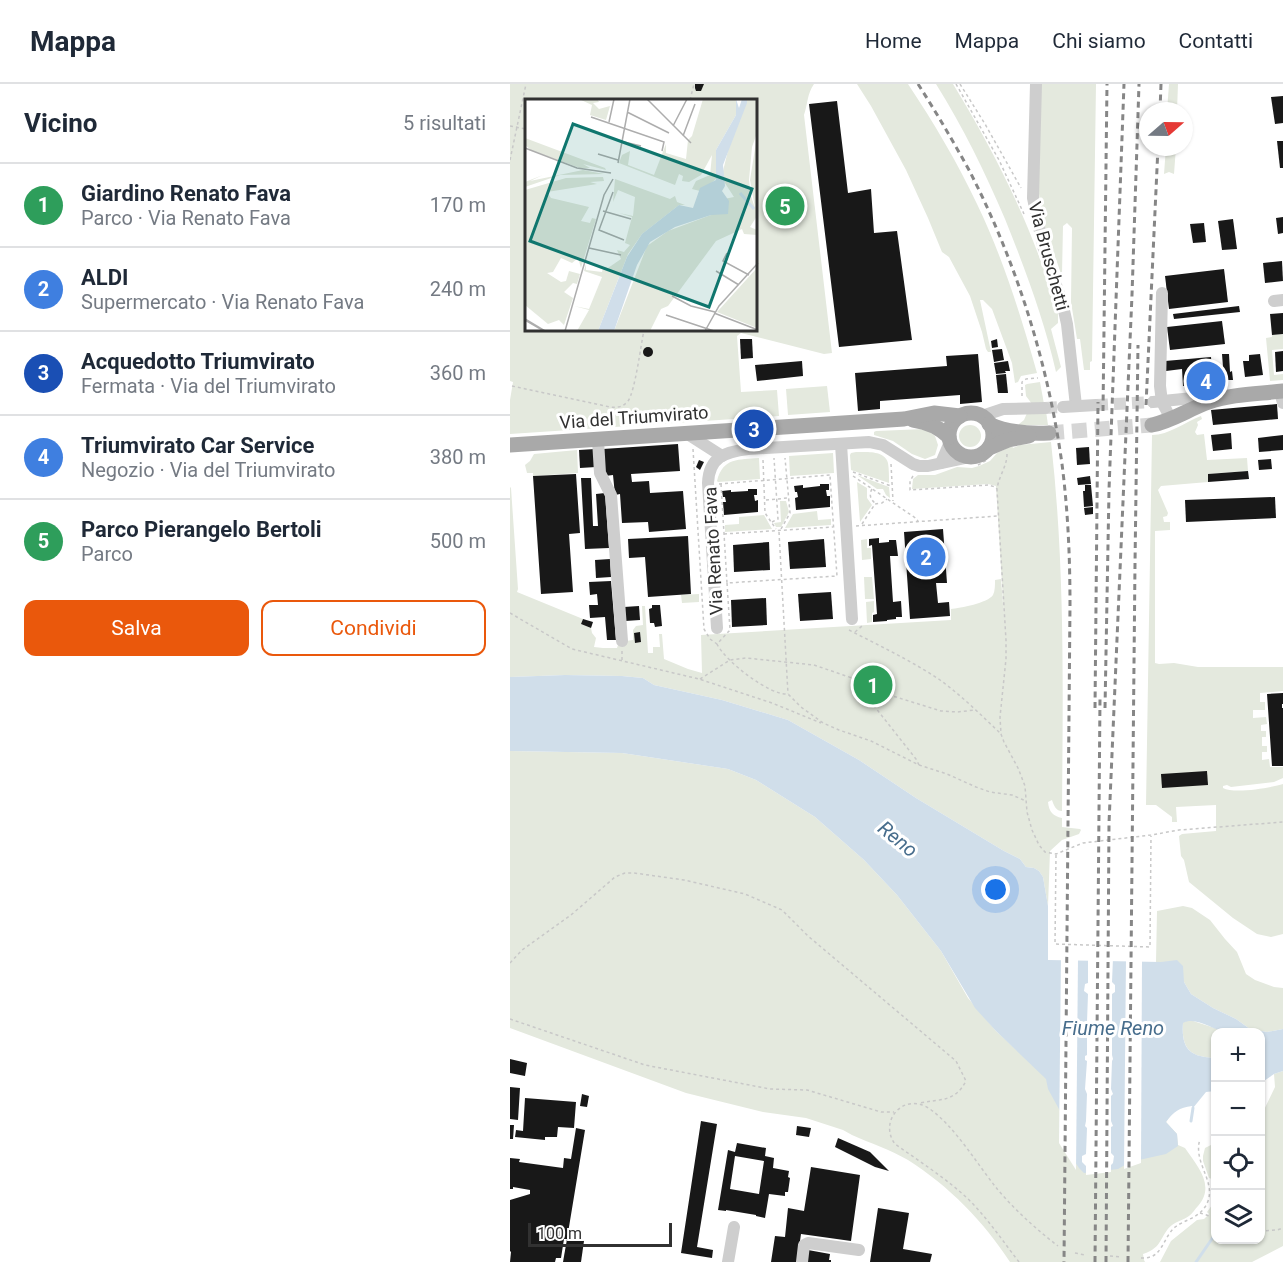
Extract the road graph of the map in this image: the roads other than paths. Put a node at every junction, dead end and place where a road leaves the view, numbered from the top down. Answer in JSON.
{"nodes":[{"id":1,"x":1036,"y":84,"type":"edge"},
{"id":2,"x":1162,"y":293,"type":"dead end"},
{"id":3,"x":1282,"y":396,"type":"edge"},
{"id":4,"x":1222,"y":399,"type":"junction"},
{"id":5,"x":1158,"y":402,"type":"junction"},
{"id":6,"x":1096,"y":405,"type":"tunnel mouth"},
{"id":7,"x":1076,"y":406,"type":"junction"},
{"id":8,"x":1063,"y":407,"type":"tunnel mouth"},
{"id":9,"x":1045,"y":408,"type":"tunnel mouth"},
{"id":10,"x":960,"y":416,"type":"junction"},
{"id":11,"x":904,"y":419,"type":"junction"},
{"id":12,"x":1171,"y":419,"type":"junction"},
{"id":13,"x":985,"y":420,"type":"junction"},
{"id":14,"x":1152,"y":425,"type":"tunnel mouth"},
{"id":15,"x":689,"y":438,"type":"junction"},
{"id":16,"x":598,"y":440,"type":"junction"},
{"id":17,"x":950,"y":440,"type":"junction"},
{"id":18,"x":841,"y":444,"type":"junction"},
{"id":19,"x":510,"y":445,"type":"edge"},
{"id":20,"x":989,"y":448,"type":"junction"},
{"id":21,"x":722,"y":456,"type":"junction"},
{"id":22,"x":970,"y":457,"type":"junction"},
{"id":23,"x":941,"y":463,"type":"junction"},
{"id":24,"x":853,"y":624,"type":"road end"},
{"id":25,"x":717,"y":628,"type":"dead end"},
{"id":26,"x":622,"y":641,"type":"dead end"},
{"id":27,"x":734,"y":1227,"type":"dead end"},
{"id":28,"x":859,"y":1251,"type":"dead end"},
{"id":29,"x":728,"y":1262,"type":"edge"},
{"id":30,"x":802,"y":1262,"type":"edge"}],
"edges":[{"from":1,"to":7,"type":"street","name":"Via Bruschetti"},
{"from":2,"to":5,"type":"street"},
{"from":3,"to":4,"type":"main road"},
{"from":4,"to":5,"type":"street"},
{"from":4,"to":12,"type":"main road"},
{"from":5,"to":12,"type":"street"},
{"from":6,"to":7,"type":"street"},
{"from":7,"to":8,"type":"street"},
{"from":9,"to":13,"type":"street"},
{"from":10,"to":11,"type":"main road","name":"Via del Triumvirato"},
{"from":10,"to":13,"type":"main road"},
{"from":10,"to":17,"type":"main road"},
{"from":11,"to":15,"type":"main road","name":"Via del Triumvirato"},
{"from":11,"to":17,"type":"main road","name":"Via del Triumvirato"},
{"from":12,"to":14,"type":"main road"},
{"from":13,"to":20,"type":"main road"},
{"from":13,"to":20,"type":"main road"},
{"from":15,"to":16,"type":"main road","name":"Via del Triumvirato"},
{"from":15,"to":21,"type":"street"},
{"from":16,"to":19,"type":"main road","name":"Via del Triumvirato"},
{"from":16,"to":26,"type":"street"},
{"from":17,"to":22,"type":"main road"},
{"from":17,"to":23,"type":"street"},
{"from":18,"to":21,"type":"street"},
{"from":18,"to":23,"type":"street"},
{"from":18,"to":24,"type":"street"},
{"from":20,"to":22,"type":"main road"},
{"from":21,"to":25,"type":"street","name":"Via Renato Fava"},
{"from":22,"to":23,"type":"street"},
{"from":27,"to":29,"type":"street"},
{"from":28,"to":30,"type":"street"}]}
